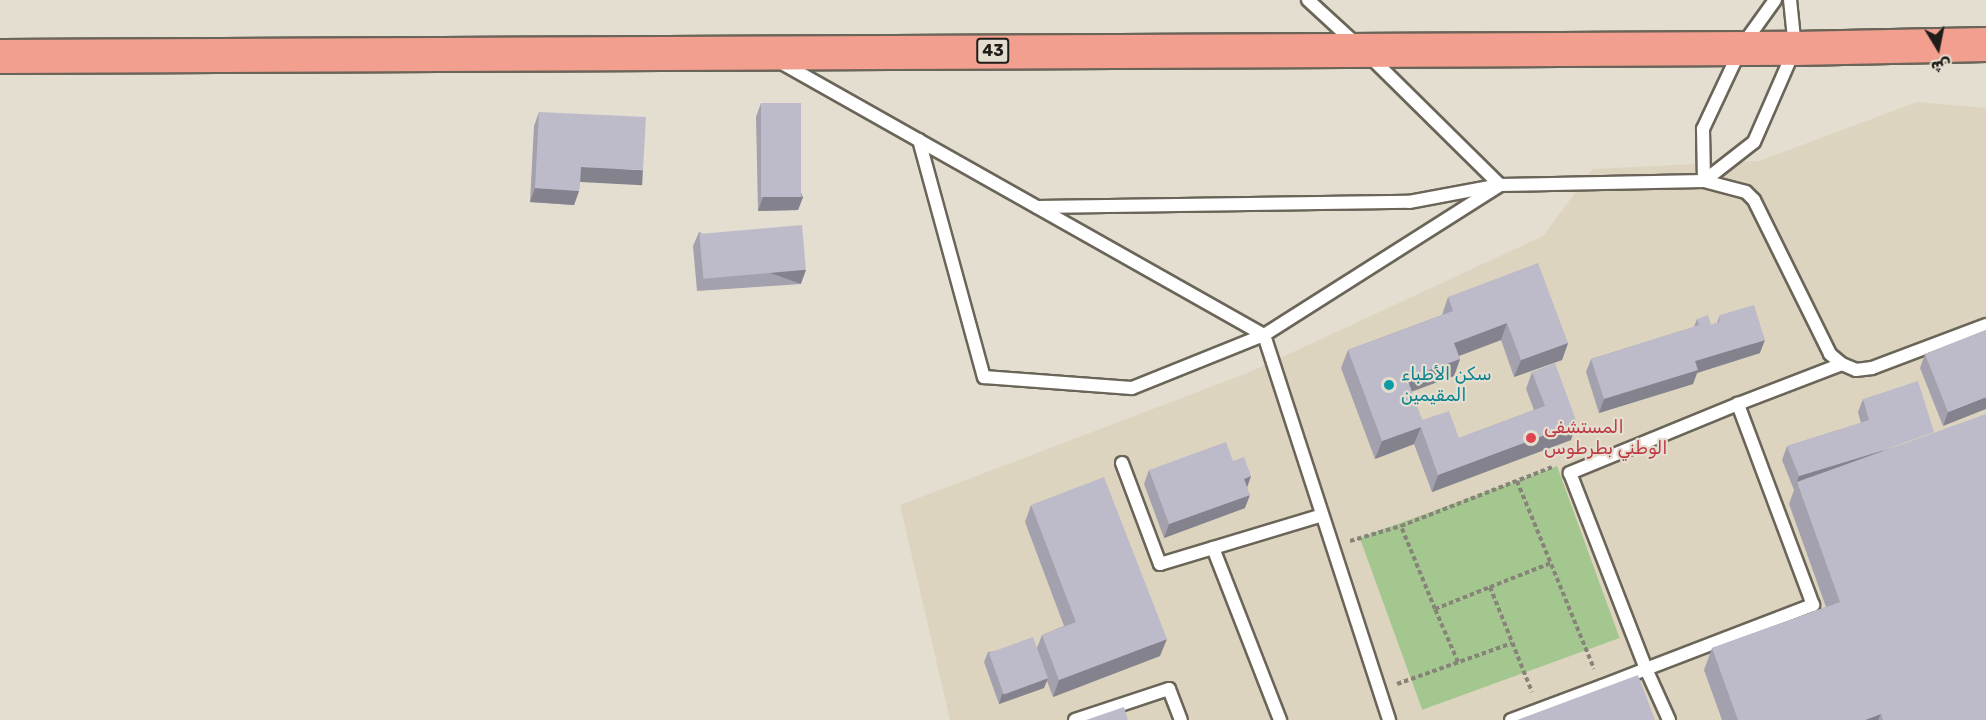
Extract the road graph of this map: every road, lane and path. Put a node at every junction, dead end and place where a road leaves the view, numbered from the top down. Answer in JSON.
{"nodes":[{"id":1,"x":1308,"y":0,"type":"edge"},
{"id":2,"x":1775,"y":0,"type":"edge"},
{"id":3,"x":1790,"y":0,"type":"edge"},
{"id":4,"x":1986,"y":44,"type":"edge"},
{"id":5,"x":1742,"y":46,"type":"junction"},
{"id":6,"x":1795,"y":48,"type":"junction"},
{"id":7,"x":1362,"y":49,"type":"junction"},
{"id":8,"x":764,"y":52,"type":"junction"},
{"id":9,"x":0,"y":56,"type":"edge"},
{"id":10,"x":919,"y":140,"type":"junction"},
{"id":11,"x":1704,"y":181,"type":"junction"},
{"id":12,"x":1500,"y":185,"type":"junction"},
{"id":13,"x":1037,"y":207,"type":"junction"},
{"id":14,"x":1986,"y":325,"type":"edge"},
{"id":15,"x":1264,"y":335,"type":"junction"},
{"id":16,"x":1842,"y":364,"type":"junction"},
{"id":17,"x":1738,"y":404,"type":"junction"},
{"id":18,"x":1122,"y":463,"type":"dead end"},
{"id":19,"x":1570,"y":473,"type":"junction"},
{"id":20,"x":1517,"y":481,"type":"junction"},
{"id":21,"x":1322,"y":515,"type":"junction"},
{"id":22,"x":1401,"y":526,"type":"junction"},
{"id":23,"x":1333,"y":547,"type":"junction"},
{"id":24,"x":1213,"y":548,"type":"junction"},
{"id":25,"x":1551,"y":563,"type":"junction"},
{"id":26,"x":1490,"y":587,"type":"junction"},
{"id":27,"x":1435,"y":609,"type":"junction"},
{"id":28,"x":1512,"y":643,"type":"junction"},
{"id":29,"x":1458,"y":662,"type":"junction"},
{"id":30,"x":1646,"y":669,"type":"junction"},
{"id":31,"x":1602,"y":686,"type":"junction"},
{"id":32,"x":1379,"y":691,"type":"junction"},
{"id":33,"x":1539,"y":710,"type":"junction"},
{"id":34,"x":1075,"y":720,"type":"edge"},
{"id":35,"x":1181,"y":720,"type":"edge"},
{"id":36,"x":1280,"y":720,"type":"edge"},
{"id":37,"x":1389,"y":720,"type":"edge"},
{"id":38,"x":1511,"y":720,"type":"edge"},
{"id":39,"x":1669,"y":720,"type":"edge"}],
"edges":[{"from":1,"to":7,"type":"lane"},
{"from":2,"to":5,"type":"lane"},
{"from":3,"to":6,"type":"lane"},
{"from":4,"to":6,"type":"main road","number":"43"},
{"from":5,"to":6,"type":"main road","number":"43"},
{"from":5,"to":7,"type":"main road","number":"43"},
{"from":5,"to":11,"type":"lane"},
{"from":6,"to":11,"type":"lane"},
{"from":7,"to":8,"type":"main road","number":"43"},
{"from":7,"to":12,"type":"lane"},
{"from":8,"to":9,"type":"main road","number":"43"},
{"from":8,"to":10,"type":"lane"},
{"from":10,"to":13,"type":"lane"},
{"from":10,"to":15,"type":"lane"},
{"from":11,"to":12,"type":"lane"},
{"from":11,"to":16,"type":"lane"},
{"from":12,"to":13,"type":"lane"},
{"from":12,"to":15,"type":"lane"},
{"from":13,"to":15,"type":"lane"},
{"from":14,"to":16,"type":"lane"},
{"from":15,"to":21,"type":"lane"},
{"from":16,"to":17,"type":"lane"},
{"from":17,"to":19,"type":"lane"},
{"from":17,"to":30,"type":"lane"},
{"from":18,"to":24,"type":"lane"},
{"from":19,"to":20,"type":"path"},
{"from":19,"to":30,"type":"lane"},
{"from":20,"to":22,"type":"path"},
{"from":20,"to":25,"type":"path"},
{"from":21,"to":23,"type":"lane"},
{"from":21,"to":24,"type":"lane"},
{"from":22,"to":23,"type":"path"},
{"from":22,"to":27,"type":"path"},
{"from":23,"to":32,"type":"lane"},
{"from":24,"to":36,"type":"lane"},
{"from":25,"to":26,"type":"path"},
{"from":25,"to":31,"type":"path"},
{"from":26,"to":27,"type":"path"},
{"from":26,"to":28,"type":"path"},
{"from":27,"to":29,"type":"path"},
{"from":28,"to":29,"type":"path"},
{"from":28,"to":33,"type":"path"},
{"from":29,"to":32,"type":"path"},
{"from":30,"to":31,"type":"lane"},
{"from":30,"to":39,"type":"lane"},
{"from":31,"to":33,"type":"lane"},
{"from":32,"to":37,"type":"lane"},
{"from":33,"to":38,"type":"lane"},
{"from":34,"to":35,"type":"lane"}]}
